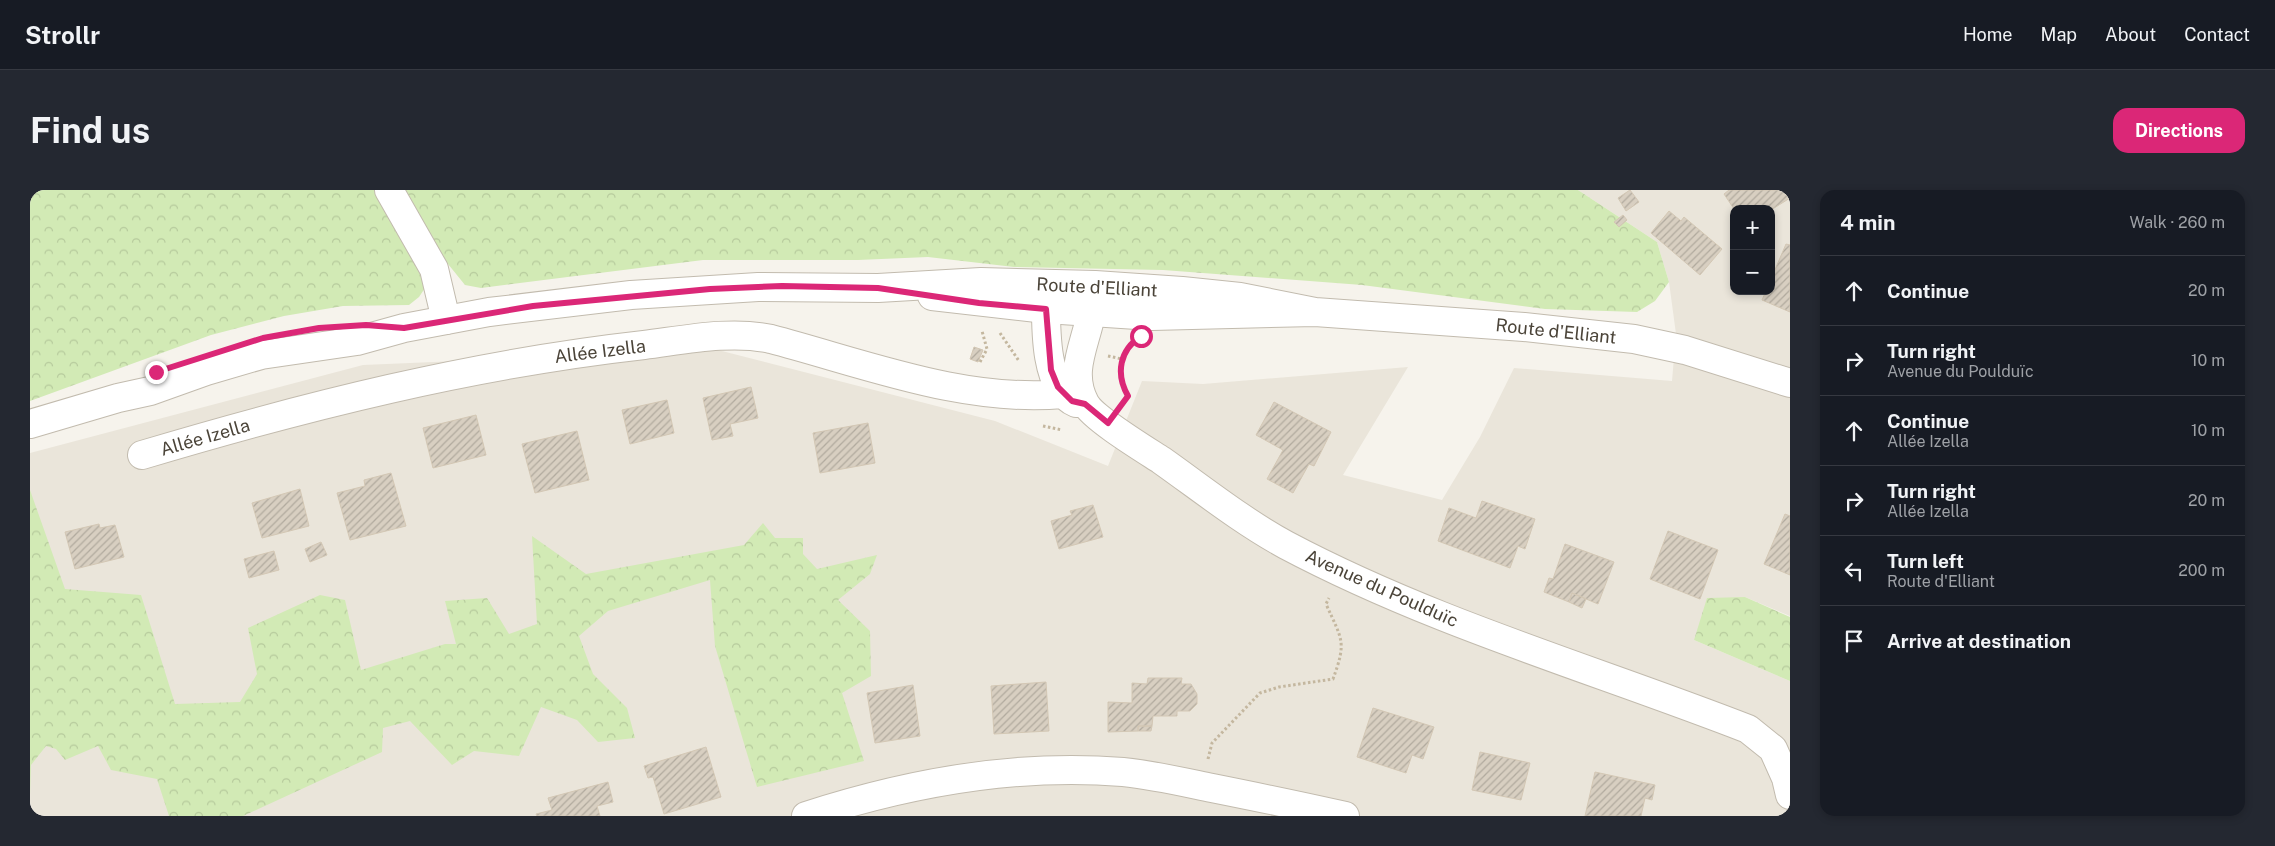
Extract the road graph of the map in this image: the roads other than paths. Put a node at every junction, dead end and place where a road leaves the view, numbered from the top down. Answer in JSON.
{"nodes":[{"id":1,"x":388,"y":190,"type":"edge"},
{"id":2,"x":1095,"y":285,"type":"junction"},
{"id":3,"x":1046,"y":296,"type":"junction"},
{"id":4,"x":1091,"y":312,"type":"junction"},
{"id":5,"x":1315,"y":312,"type":"junction"},
{"id":6,"x":446,"y":320,"type":"junction"},
{"id":7,"x":1790,"y":383,"type":"edge"},
{"id":8,"x":1074,"y":399,"type":"junction"},
{"id":9,"x":30,"y":424,"type":"edge"},
{"id":10,"x":142,"y":455,"type":"dead end"},
{"id":11,"x":1790,"y":795,"type":"edge"},
{"id":12,"x":806,"y":816,"type":"edge"},
{"id":13,"x":1345,"y":816,"type":"edge"}],
"edges":[{"from":1,"to":6,"type":"street"},
{"from":2,"to":3,"type":"street","name":"Route d'Elliant"},
{"from":2,"to":4,"type":"street"},
{"from":2,"to":5,"type":"street","name":"Route d'Elliant"},
{"from":3,"to":4,"type":"street","name":"Route d'Elliant"},
{"from":3,"to":6,"type":"street","name":"Route d'Elliant"},
{"from":3,"to":8,"type":"street"},
{"from":4,"to":5,"type":"street","name":"Route d'Elliant"},
{"from":4,"to":8,"type":"street"},
{"from":5,"to":7,"type":"street","name":"Route d'Elliant"},
{"from":6,"to":9,"type":"street","name":"Route d'Elliant"},
{"from":8,"to":10,"type":"street","name":"Allée Izella"},
{"from":8,"to":11,"type":"street","name":"Avenue du Poulduïc"},
{"from":12,"to":13,"type":"street"}]}
